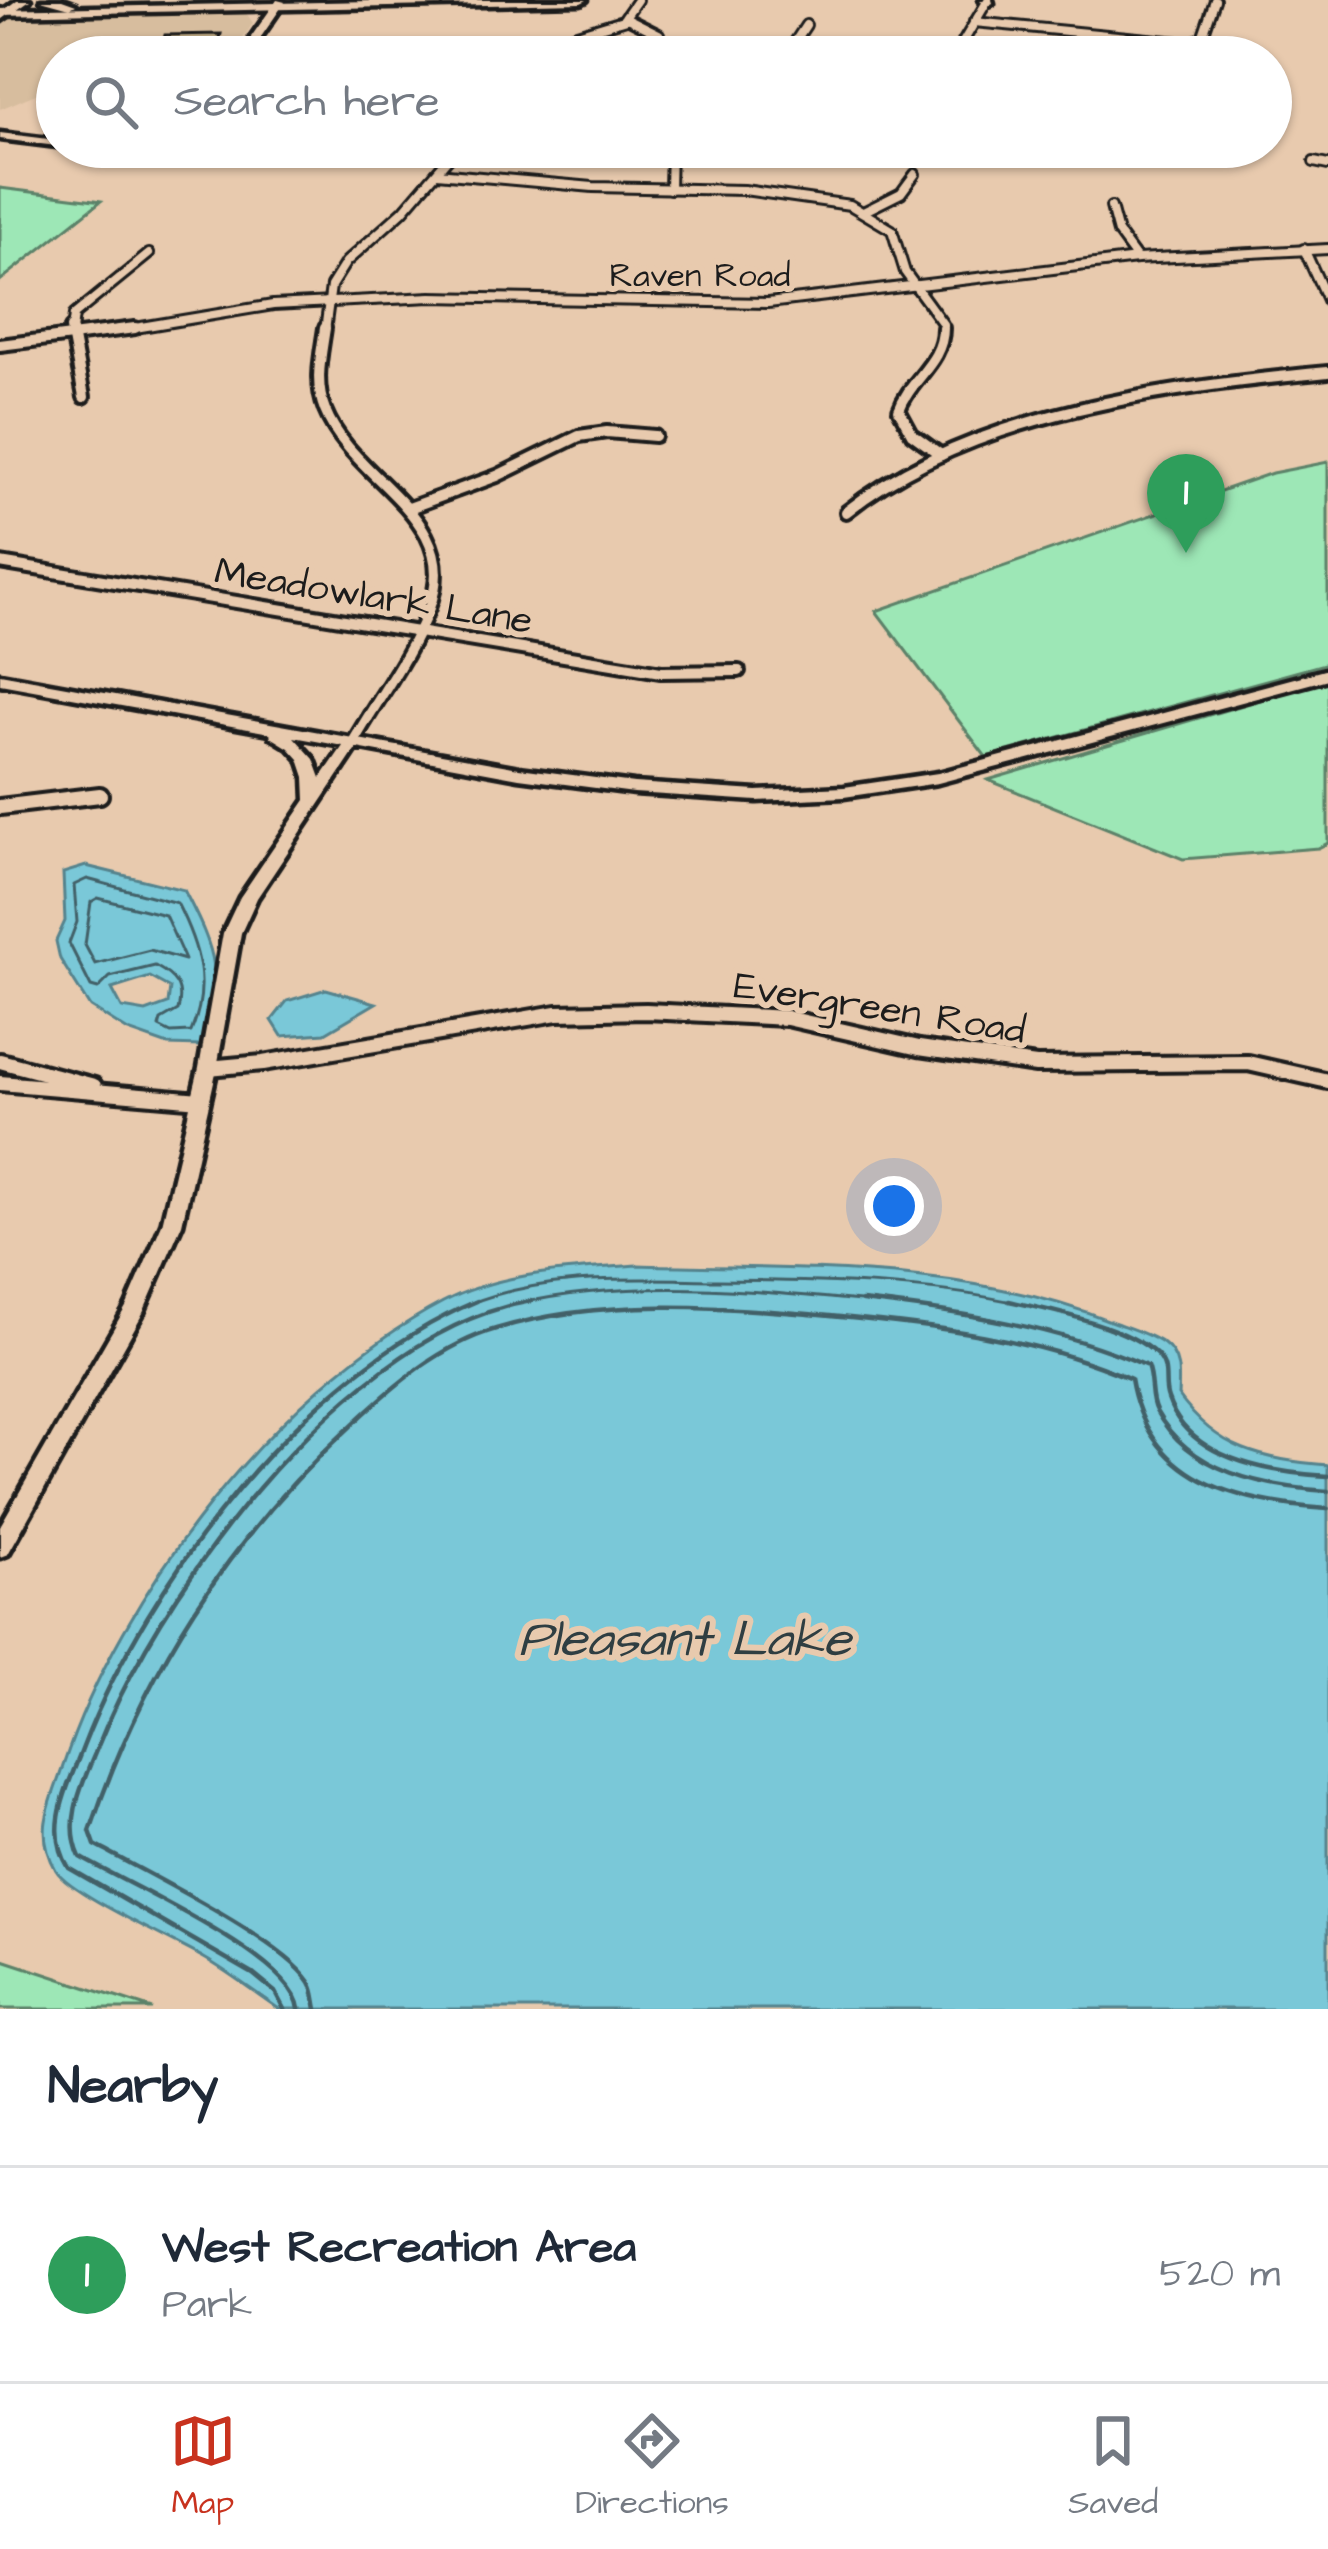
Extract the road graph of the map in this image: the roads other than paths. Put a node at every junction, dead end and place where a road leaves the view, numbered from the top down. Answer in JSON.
{"nodes":[{"id":1,"x":47,"y":0,"type":"edge"},
{"id":2,"x":581,"y":0,"type":"edge"},
{"id":3,"x":637,"y":0,"type":"edge"},
{"id":4,"x":1215,"y":0,"type":"edge"},
{"id":5,"x":987,"y":1,"type":"edge"},
{"id":6,"x":70,"y":5,"type":"junction"},
{"id":7,"x":278,"y":5,"type":"edge"},
{"id":8,"x":6,"y":7,"type":"edge"},
{"id":9,"x":626,"y":19,"type":"junction"},
{"id":10,"x":974,"y":22,"type":"junction"},
{"id":11,"x":806,"y":25,"type":"dead end"},
{"id":12,"x":257,"y":36,"type":"edge"},
{"id":13,"x":569,"y":36,"type":"edge"},
{"id":14,"x":658,"y":36,"type":"edge"},
{"id":15,"x":798,"y":36,"type":"edge"},
{"id":16,"x":966,"y":36,"type":"edge"},
{"id":17,"x":1128,"y":36,"type":"edge"},
{"id":18,"x":1203,"y":36,"type":"edge"},
{"id":19,"x":0,"y":136,"type":"edge"},
{"id":20,"x":36,"y":140,"type":"edge"},
{"id":21,"x":1314,"y":162,"type":"dead end"},
{"id":22,"x":1328,"y":165,"type":"edge"},
{"id":23,"x":441,"y":168,"type":"edge"},
{"id":24,"x":670,"y":168,"type":"edge"},
{"id":25,"x":437,"y":173,"type":"junction"},
{"id":26,"x":915,"y":174,"type":"dead end"},
{"id":27,"x":670,"y":189,"type":"junction"},
{"id":28,"x":1111,"y":207,"type":"dead end"},
{"id":29,"x":865,"y":211,"type":"junction"},
{"id":30,"x":1304,"y":249,"type":"junction"},
{"id":31,"x":1328,"y":249,"type":"edge"},
{"id":32,"x":149,"y":254,"type":"dead end"},
{"id":33,"x":1137,"y":259,"type":"junction"},
{"id":34,"x":916,"y":287,"type":"junction"},
{"id":35,"x":330,"y":302,"type":"junction"},
{"id":36,"x":1328,"y":302,"type":"edge"},
{"id":37,"x":73,"y":339,"type":"junction"},
{"id":38,"x":0,"y":344,"type":"edge"},
{"id":39,"x":1328,"y":372,"type":"edge"},
{"id":40,"x":84,"y":398,"type":"dead end"},
{"id":41,"x":655,"y":436,"type":"dead end"},
{"id":42,"x":941,"y":455,"type":"junction"},
{"id":43,"x":409,"y":508,"type":"junction"},
{"id":44,"x":846,"y":512,"type":"dead end"},
{"id":45,"x":0,"y":563,"type":"edge"},
{"id":46,"x":418,"y":630,"type":"junction"},
{"id":47,"x":739,"y":671,"type":"dead end"},
{"id":48,"x":1328,"y":674,"type":"edge"},
{"id":49,"x":0,"y":679,"type":"edge"},
{"id":50,"x":256,"y":725,"type":"junction"},
{"id":51,"x":352,"y":744,"type":"junction"},
{"id":52,"x":100,"y":795,"type":"dead end"},
{"id":53,"x":0,"y":807,"type":"edge"},
{"id":54,"x":309,"y":808,"type":"junction"},
{"id":55,"x":0,"y":1061,"type":"edge"},
{"id":56,"x":208,"y":1069,"type":"junction"},
{"id":57,"x":1328,"y":1081,"type":"edge"},
{"id":58,"x":0,"y":1083,"type":"edge"},
{"id":59,"x":122,"y":1094,"type":"junction"},
{"id":60,"x":200,"y":1100,"type":"junction"},
{"id":61,"x":0,"y":1547,"type":"edge"}],
"edges":[{"from":1,"to":6,"type":"main road"},
{"from":2,"to":7,"type":"main road"},
{"from":3,"to":9,"type":"street"},
{"from":4,"to":18,"type":"street"},
{"from":5,"to":10,"type":"street"},
{"from":6,"to":7,"type":"main road"},
{"from":6,"to":8,"type":"main road"},
{"from":7,"to":8,"type":"main road"},
{"from":7,"to":12,"type":"street"},
{"from":9,"to":13,"type":"street"},
{"from":9,"to":14,"type":"street"},
{"from":10,"to":16,"type":"street"},
{"from":10,"to":17,"type":"street"},
{"from":11,"to":15,"type":"street"},
{"from":19,"to":20,"type":"street"},
{"from":21,"to":22,"type":"street"},
{"from":23,"to":25,"type":"street"},
{"from":24,"to":27,"type":"street"},
{"from":25,"to":27,"type":"street"},
{"from":25,"to":35,"type":"street"},
{"from":26,"to":29,"type":"street"},
{"from":27,"to":29,"type":"street"},
{"from":28,"to":33,"type":"street"},
{"from":29,"to":34,"type":"street"},
{"from":30,"to":31,"type":"street","name":"Raven Road"},
{"from":30,"to":33,"type":"street","name":"Raven Road"},
{"from":30,"to":36,"type":"street"},
{"from":32,"to":37,"type":"street"},
{"from":33,"to":34,"type":"street","name":"Raven Road"},
{"from":34,"to":35,"type":"street","name":"Raven Road"},
{"from":34,"to":42,"type":"street"},
{"from":35,"to":37,"type":"street","name":"Raven Road"},
{"from":35,"to":43,"type":"street"},
{"from":37,"to":38,"type":"street","name":"Raven Road"},
{"from":37,"to":40,"type":"street"},
{"from":39,"to":42,"type":"street"},
{"from":41,"to":43,"type":"street"},
{"from":42,"to":44,"type":"street"},
{"from":43,"to":46,"type":"street"},
{"from":45,"to":46,"type":"street","name":"Meadowlark Lane"},
{"from":46,"to":47,"type":"street","name":"Meadowlark Lane"},
{"from":46,"to":51,"type":"street"},
{"from":48,"to":51,"type":"street"},
{"from":49,"to":50,"type":"street"},
{"from":50,"to":51,"type":"street"},
{"from":50,"to":54,"type":"street"},
{"from":51,"to":54,"type":"street"},
{"from":52,"to":53,"type":"street"},
{"from":54,"to":56,"type":"street"},
{"from":55,"to":59,"type":"street"},
{"from":56,"to":57,"type":"street","name":"Evergreen Road"},
{"from":56,"to":60,"type":"street"},
{"from":58,"to":59,"type":"street"},
{"from":59,"to":60,"type":"street"},
{"from":60,"to":61,"type":"street"}]}
